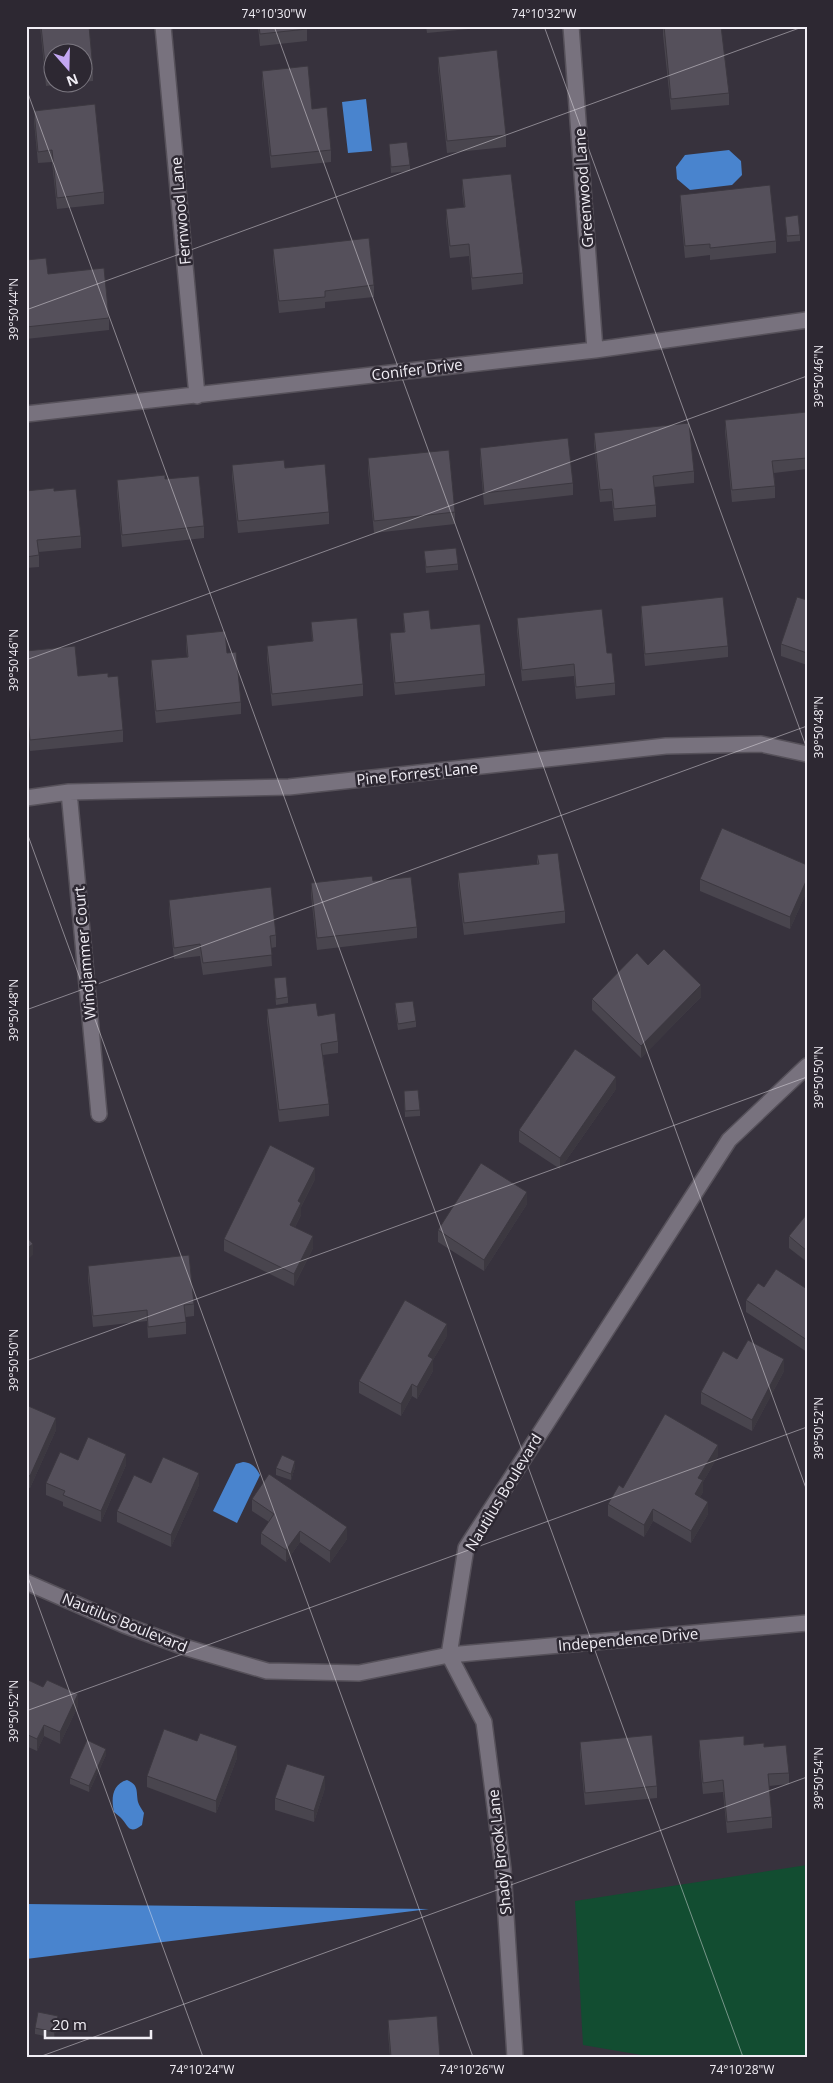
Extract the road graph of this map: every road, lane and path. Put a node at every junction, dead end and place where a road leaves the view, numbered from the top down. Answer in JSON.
{"nodes":[{"id":1,"x":163,"y":26,"type":"edge"},
{"id":2,"x":571,"y":26,"type":"edge"},
{"id":3,"x":807,"y":320,"type":"edge"},
{"id":4,"x":595,"y":350,"type":"junction"},
{"id":5,"x":197,"y":396,"type":"junction"},
{"id":6,"x":26,"y":414,"type":"edge"},
{"id":7,"x":807,"y":754,"type":"edge"},
{"id":8,"x":69,"y":792,"type":"junction"},
{"id":9,"x":26,"y":798,"type":"edge"},
{"id":10,"x":807,"y":1066,"type":"edge"},
{"id":11,"x":99,"y":1114,"type":"dead end"},
{"id":12,"x":26,"y":1582,"type":"edge"},
{"id":13,"x":807,"y":1623,"type":"edge"},
{"id":14,"x":449,"y":1655,"type":"junction"},
{"id":15,"x":515,"y":2057,"type":"edge"}],
"edges":[{"from":1,"to":5,"type":"street","name":"Fernwood Lane"},
{"from":2,"to":4,"type":"street","name":"Greenwood Lane"},
{"from":3,"to":4,"type":"street","name":"Conifer Drive"},
{"from":4,"to":5,"type":"street","name":"Conifer Drive"},
{"from":5,"to":6,"type":"street","name":"Conifer Drive"},
{"from":7,"to":8,"type":"street","name":"Pine Forrest Lane"},
{"from":8,"to":9,"type":"street","name":"Pine Forrest Lane"},
{"from":8,"to":11,"type":"street","name":"Windjammer Court"},
{"from":10,"to":14,"type":"street","name":"Nautilus Boulevard"},
{"from":12,"to":14,"type":"street","name":"Nautilus Boulevard"},
{"from":13,"to":14,"type":"street","name":"Independence Drive"},
{"from":14,"to":15,"type":"street","name":"Shady Brook Lane"}]}
